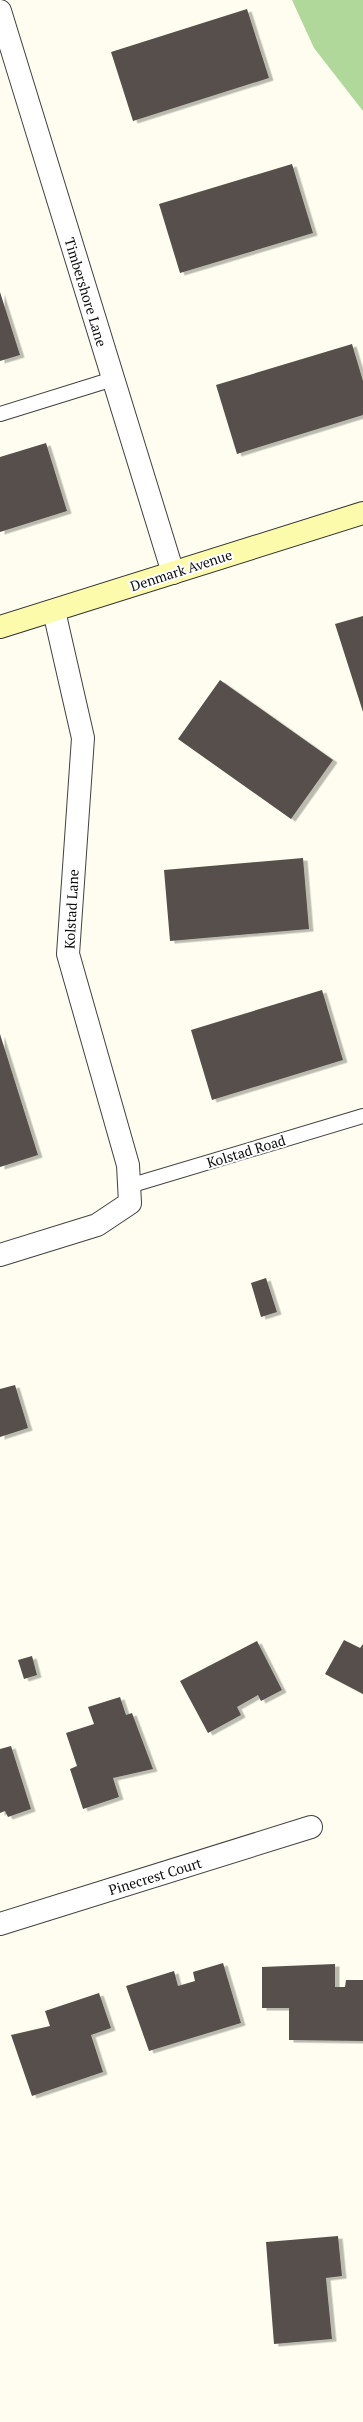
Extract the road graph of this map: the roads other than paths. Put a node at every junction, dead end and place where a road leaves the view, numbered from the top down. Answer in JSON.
{"nodes":[{"id":1,"x":0,"y":12,"type":"edge"},
{"id":2,"x":113,"y":379,"type":"junction"},
{"id":3,"x":0,"y":414,"type":"edge"},
{"id":4,"x":363,"y":513,"type":"edge"},
{"id":5,"x":173,"y":573,"type":"junction"},
{"id":6,"x":54,"y":610,"type":"junction"},
{"id":7,"x":0,"y":627,"type":"edge"},
{"id":8,"x":363,"y":1116,"type":"edge"},
{"id":9,"x":129,"y":1195,"type":"junction"},
{"id":10,"x":0,"y":1255,"type":"edge"},
{"id":11,"x":311,"y":1827,"type":"dead end"},
{"id":12,"x":0,"y":1924,"type":"edge"}],
"edges":[{"from":1,"to":2,"type":"street","name":"Timbershore Lane"},
{"from":2,"to":3,"type":"lane"},
{"from":2,"to":5,"type":"street","name":"Timbershore Lane"},
{"from":4,"to":5,"type":"street","name":"Denmark Avenue"},
{"from":5,"to":6,"type":"street","name":"Denmark Avenue"},
{"from":6,"to":7,"type":"street","name":"Denmark Avenue"},
{"from":6,"to":9,"type":"street","name":"Kolstad Lane"},
{"from":8,"to":9,"type":"lane","name":"Kolstad Road"},
{"from":9,"to":10,"type":"street","name":"Kolstad Road"},
{"from":11,"to":12,"type":"street","name":"Pinecrest Court"}]}
